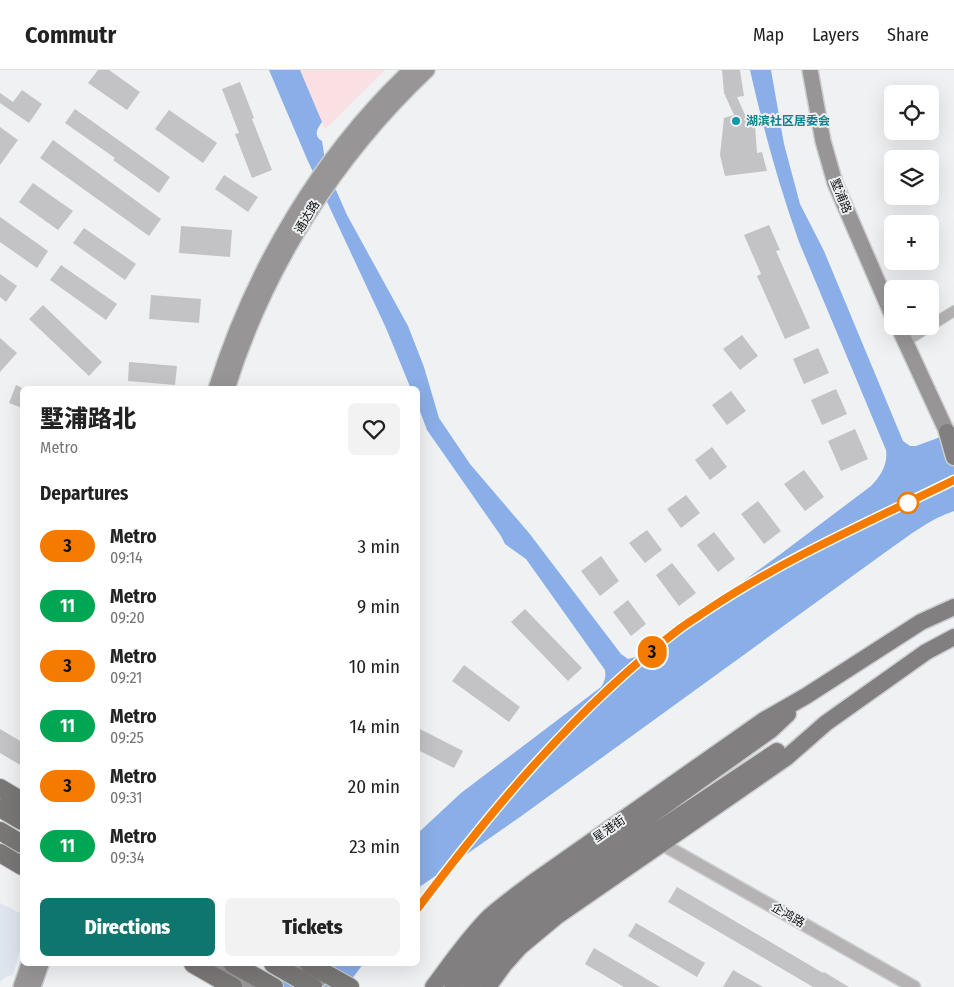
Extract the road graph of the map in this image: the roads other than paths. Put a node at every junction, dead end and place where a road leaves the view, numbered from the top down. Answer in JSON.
{"nodes":[{"id":1,"x":412,"y":70,"type":"edge"},
{"id":2,"x":427,"y":70,"type":"edge"},
{"id":3,"x":810,"y":70,"type":"edge"},
{"id":4,"x":330,"y":172,"type":"junction"},
{"id":5,"x":318,"y":189,"type":"junction"},
{"id":6,"x":884,"y":297,"type":"edge"},
{"id":7,"x":954,"y":311,"type":"edge"},
{"id":8,"x":939,"y":320,"type":"edge"},
{"id":9,"x":902,"y":335,"type":"edge"},
{"id":10,"x":916,"y":335,"type":"edge"},
{"id":11,"x":905,"y":342,"type":"junction"},
{"id":12,"x":217,"y":386,"type":"edge"},
{"id":13,"x":228,"y":386,"type":"edge"},
{"id":14,"x":947,"y":432,"type":"joint"},
{"id":15,"x":954,"y":457,"type":"edge"},
{"id":16,"x":954,"y":607,"type":"edge"},
{"id":17,"x":954,"y":637,"type":"edge"},
{"id":18,"x":806,"y":696,"type":"junction"},
{"id":19,"x":826,"y":723,"type":"junction"},
{"id":20,"x":0,"y":788,"type":"edge"},
{"id":21,"x":20,"y":800,"type":"edge"},
{"id":22,"x":0,"y":808,"type":"edge"},
{"id":23,"x":20,"y":820,"type":"edge"},
{"id":24,"x":0,"y":831,"type":"edge"},
{"id":25,"x":20,"y":843,"type":"edge"},
{"id":26,"x":662,"y":844,"type":"junction"},
{"id":27,"x":0,"y":853,"type":"edge"},
{"id":28,"x":20,"y":865,"type":"edge"},
{"id":29,"x":34,"y":966,"type":"edge"},
{"id":30,"x":197,"y":966,"type":"edge"},
{"id":31,"x":213,"y":966,"type":"edge"},
{"id":32,"x":237,"y":966,"type":"edge"},
{"id":33,"x":277,"y":966,"type":"edge"},
{"id":34,"x":297,"y":966,"type":"edge"},
{"id":35,"x":313,"y":966,"type":"edge"},
{"id":36,"x":242,"y":986,"type":"edge"},
{"id":37,"x":21,"y":987,"type":"edge"},
{"id":38,"x":33,"y":987,"type":"edge"},
{"id":39,"x":274,"y":987,"type":"edge"},
{"id":40,"x":314,"y":987,"type":"edge"},
{"id":41,"x":334,"y":987,"type":"edge"},
{"id":42,"x":350,"y":987,"type":"edge"},
{"id":43,"x":433,"y":987,"type":"edge"},
{"id":44,"x":452,"y":987,"type":"edge"},
{"id":45,"x":470,"y":987,"type":"edge"},
{"id":46,"x":488,"y":987,"type":"edge"},
{"id":47,"x":914,"y":987,"type":"edge"}],
"edges":[{"from":1,"to":4,"type":"main road","name":"通达路"},
{"from":2,"to":4,"type":"main road","name":"通达路"},
{"from":3,"to":6,"type":"main road","name":"墅浦路"},
{"from":4,"to":5,"type":"main road","name":"通达路"},
{"from":5,"to":12,"type":"main road","name":"通达路"},
{"from":5,"to":13,"type":"main road","name":"通达路"},
{"from":7,"to":8,"type":"street"},
{"from":9,"to":11,"type":"main road"},
{"from":10,"to":11,"type":"street"},
{"from":11,"to":14,"type":"main road"},
{"from":14,"to":15,"type":"main road"},
{"from":16,"to":18,"type":"main road","name":"星港街"},
{"from":17,"to":19,"type":"main road"},
{"from":18,"to":43,"type":"main road","name":"星港街"},
{"from":18,"to":44,"type":"main road","name":"星港街"},
{"from":19,"to":26,"type":"main road"},
{"from":19,"to":45,"type":"main road"},
{"from":20,"to":21,"type":"highway"},
{"from":22,"to":23,"type":"highway"},
{"from":24,"to":25,"type":"highway"},
{"from":26,"to":46,"type":"main road"},
{"from":26,"to":47,"type":"street","name":"企鸿路"},
{"from":27,"to":28,"type":"highway"},
{"from":29,"to":37,"type":"main road"},
{"from":29,"to":38,"type":"main road"},
{"from":30,"to":36,"type":"highway"},
{"from":31,"to":36,"type":"main road"},
{"from":32,"to":39,"type":"highway"},
{"from":33,"to":40,"type":"highway"},
{"from":34,"to":41,"type":"main road"},
{"from":35,"to":42,"type":"highway"}]}
